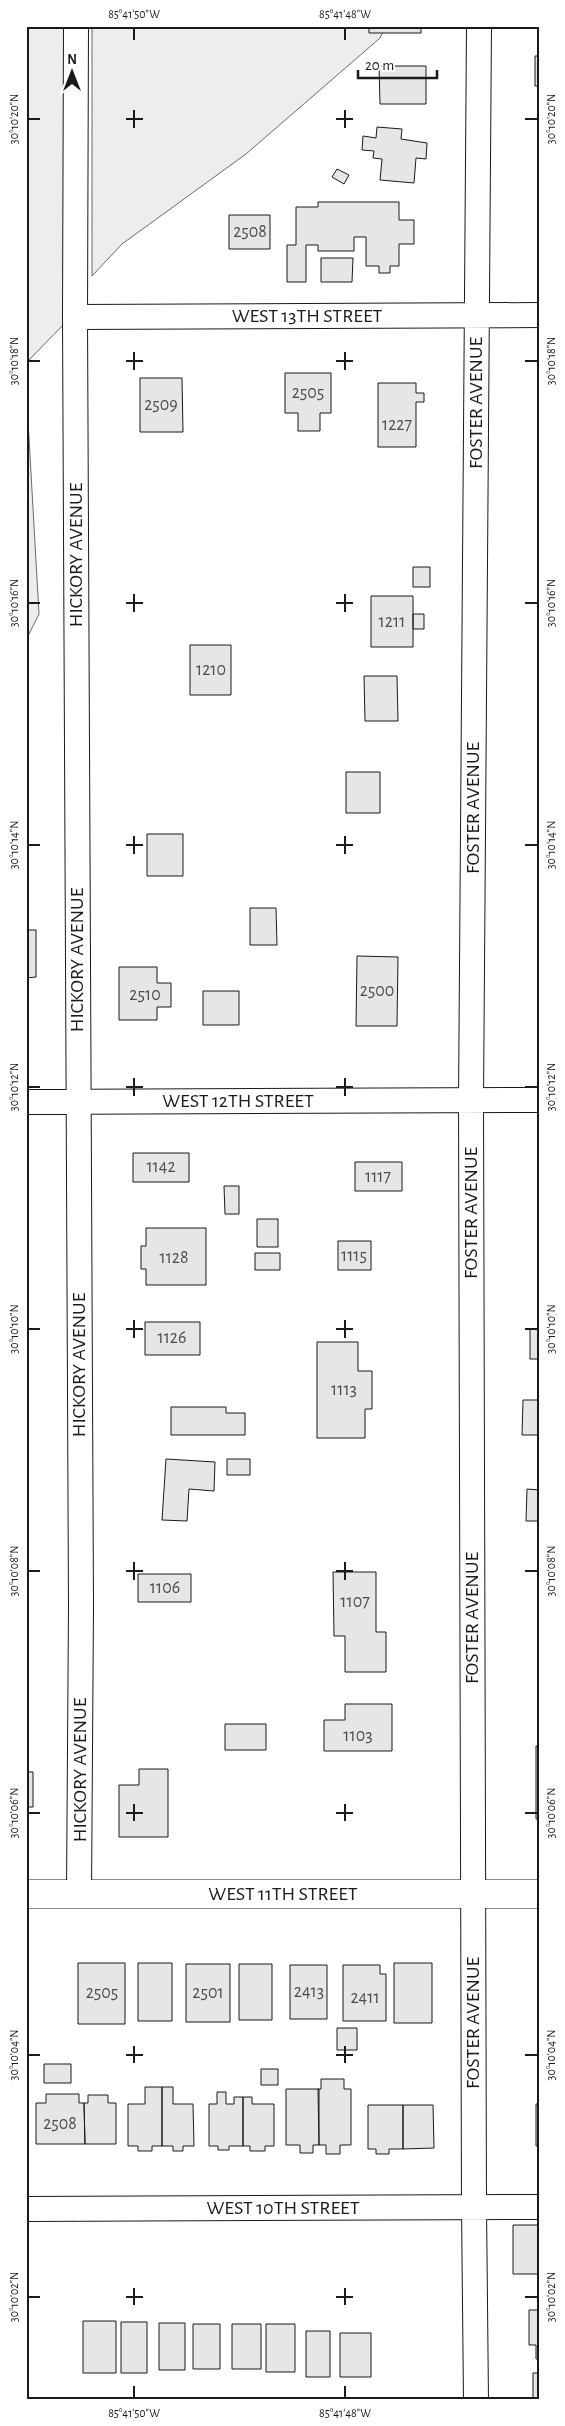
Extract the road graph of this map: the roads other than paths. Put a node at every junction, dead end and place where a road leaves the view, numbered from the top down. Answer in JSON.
{"nodes":[{"id":1,"x":76,"y":26,"type":"edge"},
{"id":2,"x":479,"y":26,"type":"edge"},
{"id":3,"x":476,"y":315,"type":"junction"},
{"id":4,"x":539,"y":315,"type":"edge"},
{"id":5,"x":75,"y":317,"type":"junction"},
{"id":6,"x":470,"y":1100,"type":"junction"},
{"id":7,"x":539,"y":1100,"type":"edge"},
{"id":8,"x":26,"y":1102,"type":"edge"},
{"id":9,"x":78,"y":1102,"type":"junction"},
{"id":10,"x":26,"y":1894,"type":"edge"},
{"id":11,"x":79,"y":1894,"type":"junction"},
{"id":12,"x":473,"y":1894,"type":"junction"},
{"id":13,"x":539,"y":1894,"type":"edge"},
{"id":14,"x":539,"y":2206,"type":"edge"},
{"id":15,"x":474,"y":2207,"type":"junction"},
{"id":16,"x":26,"y":2209,"type":"edge"},
{"id":17,"x":476,"y":2400,"type":"edge"}],
"edges":[{"from":1,"to":5,"type":"street","name":"HICKORY AVENUE"},
{"from":2,"to":3,"type":"street","name":"FOSTER AVENUE"},
{"from":3,"to":4,"type":"street","name":"WEST 13TH STREET"},
{"from":3,"to":5,"type":"street","name":"WEST 13TH STREET"},
{"from":3,"to":6,"type":"street","name":"FOSTER AVENUE"},
{"from":5,"to":9,"type":"street","name":"HICKORY AVENUE"},
{"from":6,"to":7,"type":"street","name":"WEST 12TH STREET"},
{"from":6,"to":9,"type":"street","name":"WEST 12TH STREET"},
{"from":6,"to":12,"type":"street","name":"FOSTER AVENUE"},
{"from":8,"to":9,"type":"street","name":"WEST 12TH STREET"},
{"from":9,"to":11,"type":"street","name":"HICKORY AVENUE"},
{"from":10,"to":11,"type":"main road","name":"WEST 11TH STREET"},
{"from":11,"to":12,"type":"main road","name":"WEST 11TH STREET"},
{"from":12,"to":13,"type":"main road","name":"WEST 11TH STREET"},
{"from":12,"to":15,"type":"street","name":"FOSTER AVENUE"},
{"from":14,"to":15,"type":"street","name":"WEST 10TH STREET"},
{"from":15,"to":16,"type":"street","name":"WEST 10TH STREET"},
{"from":15,"to":17,"type":"street","name":"FOSTER AVENUE"}]}
